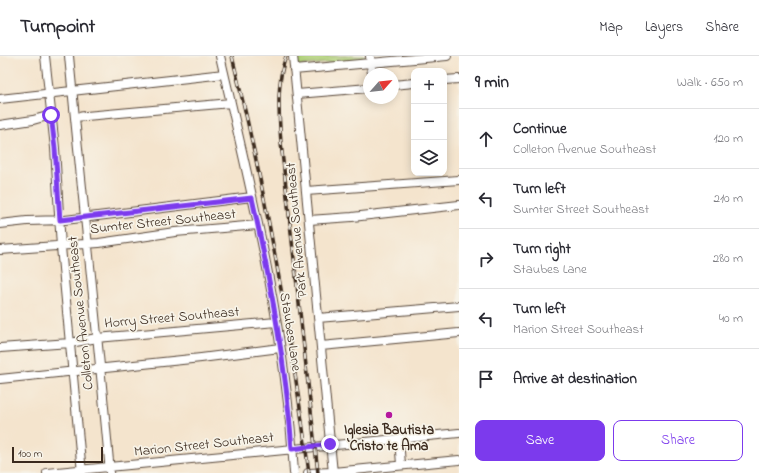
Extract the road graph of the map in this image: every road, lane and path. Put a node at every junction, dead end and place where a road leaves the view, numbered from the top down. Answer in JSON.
{"nodes":[{"id":1,"x":45,"y":56,"type":"edge"},
{"id":2,"x":69,"y":56,"type":"edge"},
{"id":3,"x":220,"y":56,"type":"edge"},
{"id":4,"x":293,"y":56,"type":"edge"},
{"id":5,"x":447,"y":56,"type":"edge"},
{"id":6,"x":370,"y":59,"type":"edge"},
{"id":7,"x":294,"y":70,"type":"junction"},
{"id":8,"x":224,"y":74,"type":"junction"},
{"id":9,"x":459,"y":79,"type":"edge"},
{"id":10,"x":447,"y":80,"type":"edge"},
{"id":11,"x":411,"y":83,"type":"edge"},
{"id":12,"x":399,"y":84,"type":"edge"},
{"id":13,"x":363,"y":88,"type":"edge"},
{"id":14,"x":72,"y":92,"type":"junction"},
{"id":15,"x":48,"y":94,"type":"junction"},
{"id":16,"x":297,"y":94,"type":"junction"},
{"id":17,"x":0,"y":99,"type":"edge"},
{"id":18,"x":231,"y":102,"type":"junction"},
{"id":19,"x":51,"y":115,"type":"junction"},
{"id":20,"x":75,"y":117,"type":"junction"},
{"id":21,"x":0,"y":125,"type":"edge"},
{"id":22,"x":459,"y":180,"type":"edge"},
{"id":23,"x":306,"y":191,"type":"junction"},
{"id":24,"x":252,"y":198,"type":"junction"},
{"id":25,"x":459,"y":205,"type":"edge"},
{"id":26,"x":86,"y":217,"type":"junction"},
{"id":27,"x":60,"y":220,"type":"junction"},
{"id":28,"x":309,"y":220,"type":"junction"},
{"id":29,"x":0,"y":224,"type":"edge"},
{"id":30,"x":258,"y":225,"type":"junction"},
{"id":31,"x":87,"y":244,"type":"junction"},
{"id":32,"x":61,"y":245,"type":"junction"},
{"id":33,"x":0,"y":250,"type":"edge"},
{"id":34,"x":459,"y":306,"type":"edge"},
{"id":35,"x":318,"y":318,"type":"junction"},
{"id":36,"x":276,"y":322,"type":"junction"},
{"id":37,"x":459,"y":333,"type":"edge"},
{"id":38,"x":97,"y":338,"type":"junction"},
{"id":39,"x":70,"y":342,"type":"junction"},
{"id":40,"x":321,"y":346,"type":"junction"},
{"id":41,"x":0,"y":348,"type":"edge"},
{"id":42,"x":280,"y":348,"type":"junction"},
{"id":43,"x":100,"y":368,"type":"junction"},
{"id":44,"x":72,"y":371,"type":"junction"},
{"id":45,"x":0,"y":379,"type":"edge"},
{"id":46,"x":459,"y":433,"type":"edge"},
{"id":47,"x":399,"y":438,"type":"junction"},
{"id":48,"x":330,"y":444,"type":"junction"},
{"id":49,"x":292,"y":449,"type":"junction"},
{"id":50,"x":459,"y":460,"type":"edge"},
{"id":51,"x":401,"y":465,"type":"junction"},
{"id":52,"x":109,"y":470,"type":"edge"},
{"id":53,"x":82,"y":472,"type":"edge"},
{"id":54,"x":333,"y":472,"type":"edge"},
{"id":55,"x":47,"y":473,"type":"edge"},
{"id":56,"x":294,"y":473,"type":"edge"},
{"id":57,"x":308,"y":473,"type":"edge"}],
"edges":[{"from":1,"to":15,"type":"street","name":"Colleton Avenue Southeast"},
{"from":2,"to":14,"type":"street","name":"Colleton Avenue Southeast"},
{"from":3,"to":8,"type":"street","name":"Staubes Lane"},
{"from":4,"to":7,"type":"street","name":"Park Avenue Southeast"},
{"from":5,"to":6,"type":"street"},
{"from":6,"to":7,"type":"street"},
{"from":7,"to":16,"type":"street","name":"Park Avenue Southeast"},
{"from":8,"to":14,"type":"street"},
{"from":8,"to":18,"type":"street","name":"Staubes Lane"},
{"from":9,"to":10,"type":"street"},
{"from":11,"to":12,"type":"street"},
{"from":13,"to":16,"type":"street"},
{"from":14,"to":15,"type":"street"},
{"from":14,"to":20,"type":"street","name":"Colleton Avenue Southeast"},
{"from":15,"to":17,"type":"street"},
{"from":15,"to":19,"type":"street","name":"Colleton Avenue Southeast"},
{"from":16,"to":23,"type":"street","name":"Park Avenue Southeast"},
{"from":18,"to":20,"type":"street"},
{"from":18,"to":24,"type":"street","name":"Staubes Lane"},
{"from":19,"to":21,"type":"street"},
{"from":19,"to":27,"type":"street","name":"Colleton Avenue Southeast"},
{"from":20,"to":26,"type":"street","name":"Colleton Avenue Southeast"},
{"from":22,"to":23,"type":"street"},
{"from":23,"to":28,"type":"street","name":"Park Avenue Southeast"},
{"from":24,"to":26,"type":"street","name":"Sumter Street Southeast"},
{"from":24,"to":30,"type":"street","name":"Staubes Lane"},
{"from":25,"to":28,"type":"street"},
{"from":26,"to":27,"type":"street","name":"Sumter Street Southeast"},
{"from":26,"to":31,"type":"street","name":"Colleton Avenue Southeast"},
{"from":27,"to":29,"type":"street","name":"Sumter Street Southeast"},
{"from":27,"to":32,"type":"street","name":"Colleton Avenue Southeast"},
{"from":28,"to":35,"type":"street","name":"Park Avenue Southeast"},
{"from":30,"to":31,"type":"street","name":"Sumter Street Southeast"},
{"from":30,"to":36,"type":"street","name":"Staubes Lane"},
{"from":31,"to":32,"type":"street","name":"Sumter Street Southeast"},
{"from":31,"to":38,"type":"street","name":"Colleton Avenue Southeast"},
{"from":32,"to":33,"type":"street","name":"Sumter Street Southeast"},
{"from":32,"to":39,"type":"street","name":"Colleton Avenue Southeast"},
{"from":34,"to":35,"type":"street"},
{"from":35,"to":40,"type":"street","name":"Park Avenue Southeast"},
{"from":36,"to":38,"type":"street","name":"Horry Street Southeast"},
{"from":36,"to":42,"type":"street","name":"Staubes Lane"},
{"from":37,"to":40,"type":"street"},
{"from":38,"to":39,"type":"street","name":"Horry Street Southeast"},
{"from":38,"to":43,"type":"street","name":"Colleton Avenue Southeast"},
{"from":39,"to":41,"type":"street","name":"Horry Street Southeast"},
{"from":39,"to":44,"type":"street","name":"Colleton Avenue Southeast"},
{"from":40,"to":48,"type":"street","name":"Park Avenue Southeast"},
{"from":42,"to":43,"type":"street"},
{"from":42,"to":49,"type":"street","name":"Staubes Lane"},
{"from":43,"to":44,"type":"street"},
{"from":43,"to":52,"type":"street","name":"Colleton Avenue Southeast"},
{"from":44,"to":45,"type":"street"},
{"from":44,"to":53,"type":"street","name":"Colleton Avenue Southeast"},
{"from":46,"to":47,"type":"street","name":"Marion Street Southeast"},
{"from":47,"to":48,"type":"street","name":"Marion Street Southeast"},
{"from":47,"to":51,"type":"street"},
{"from":48,"to":49,"type":"street","name":"Marion Street Southeast"},
{"from":48,"to":54,"type":"street","name":"Park Avenue Southeast"},
{"from":49,"to":52,"type":"street","name":"Marion Street Southeast"},
{"from":49,"to":56,"type":"street","name":"Staubes Lane"},
{"from":50,"to":51,"type":"street"},
{"from":51,"to":54,"type":"street"},
{"from":52,"to":53,"type":"street","name":"Marion Street Southeast"},
{"from":53,"to":55,"type":"street","name":"Marion Street Southeast"},
{"from":54,"to":57,"type":"street"}]}
